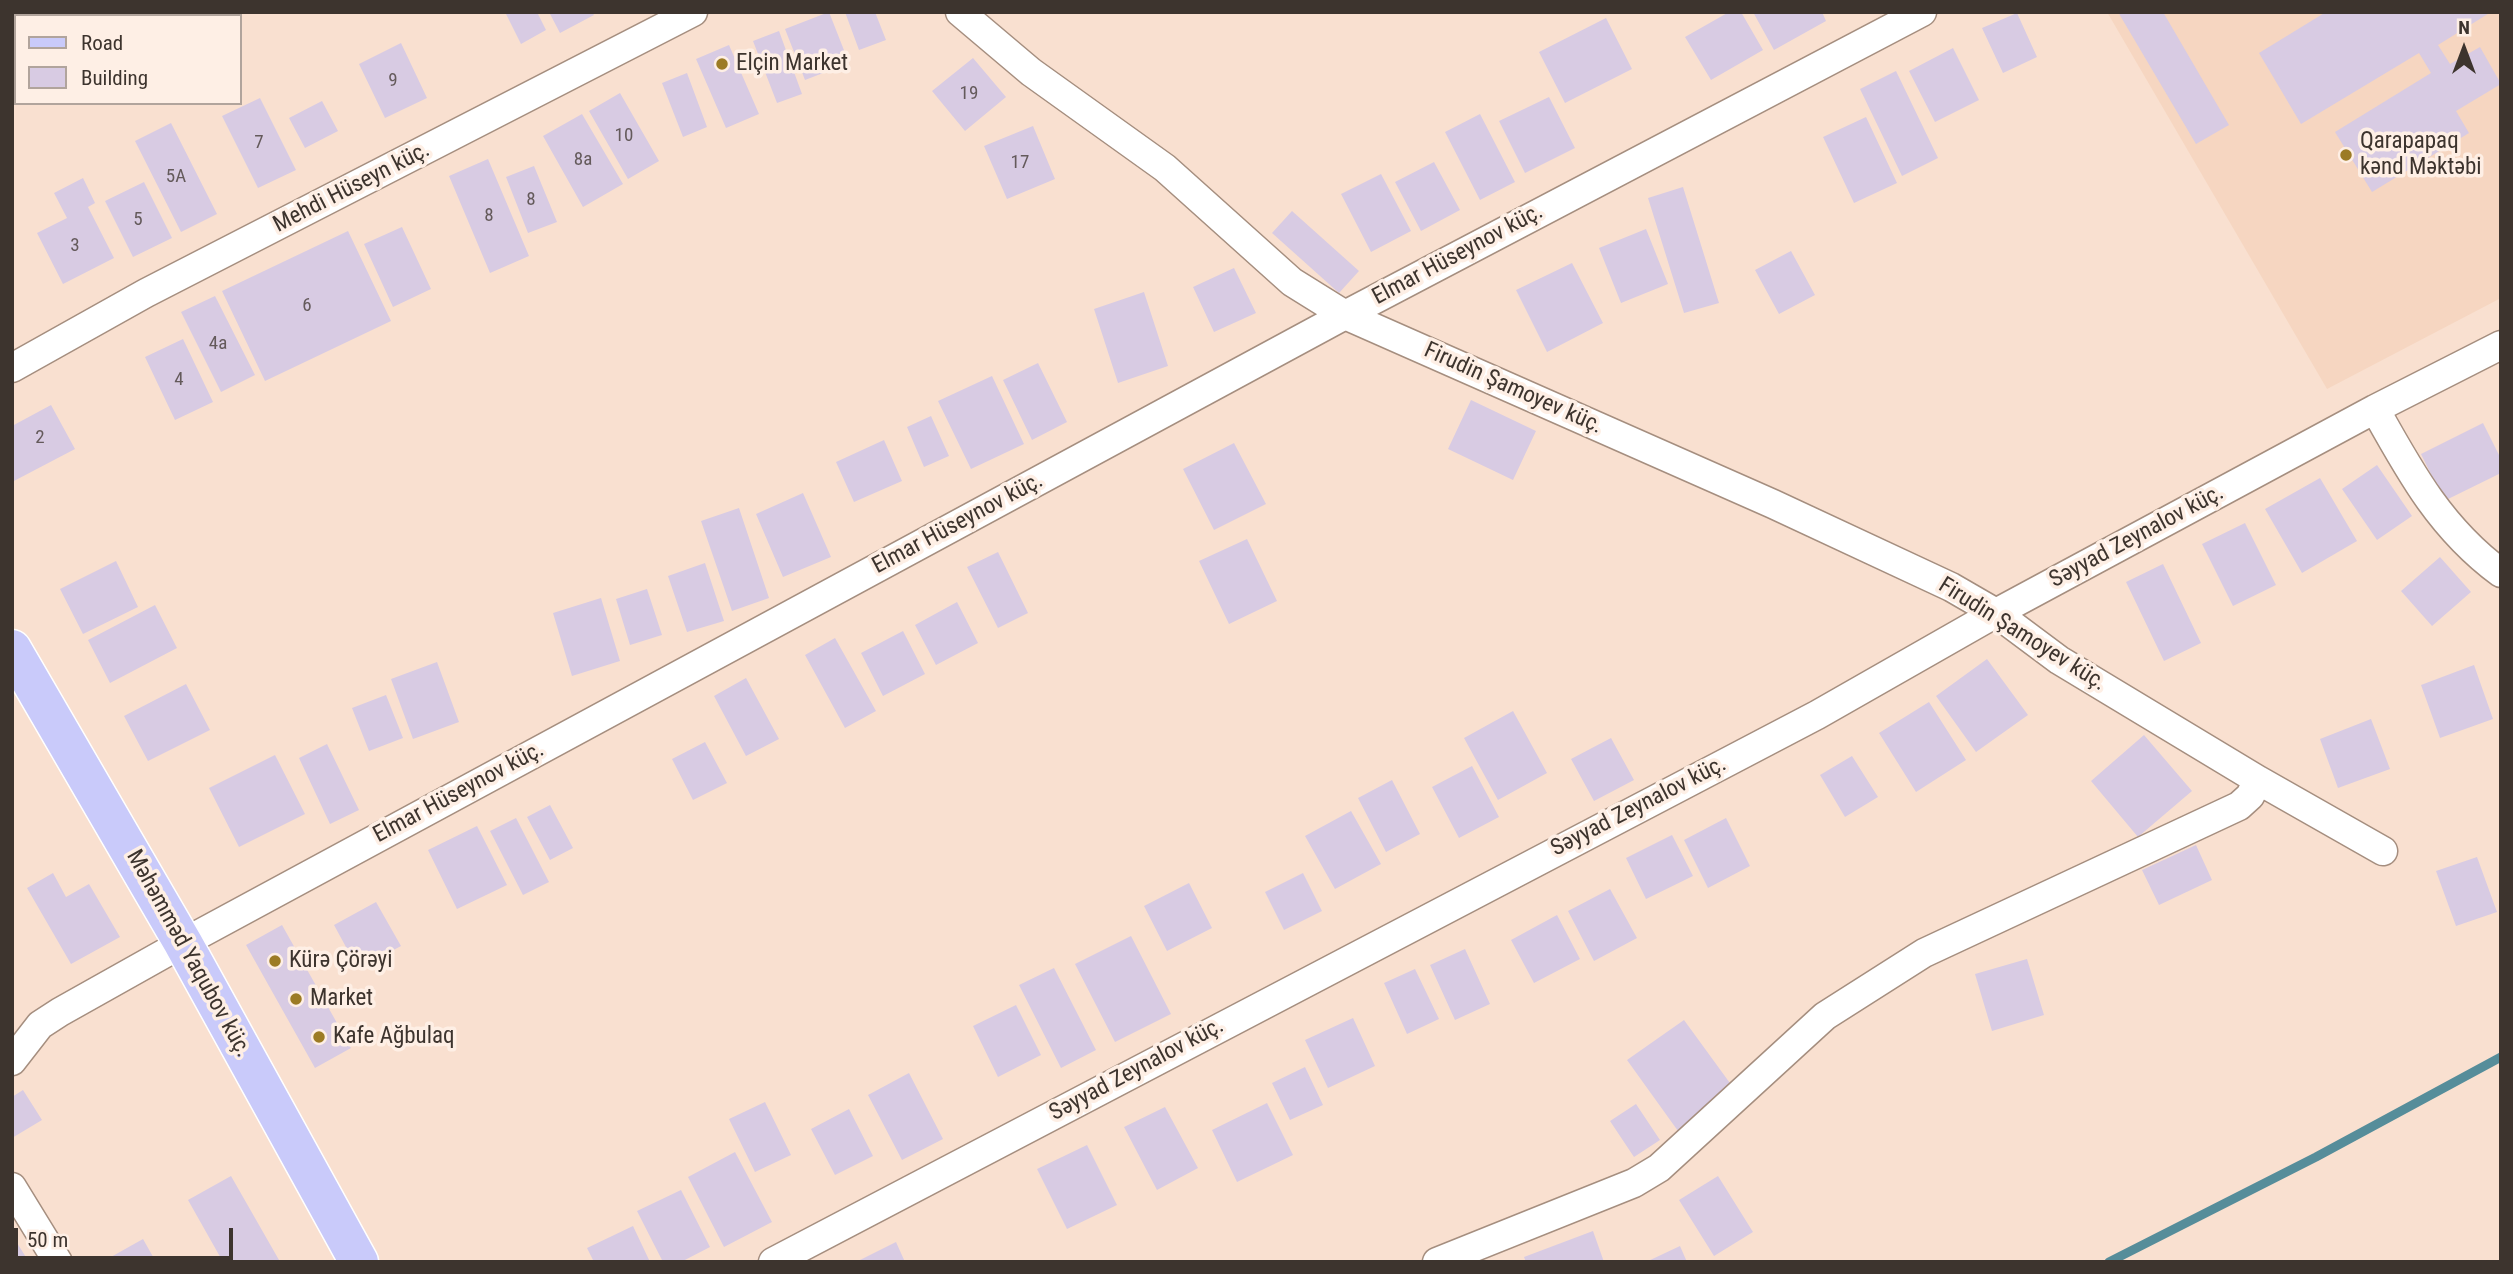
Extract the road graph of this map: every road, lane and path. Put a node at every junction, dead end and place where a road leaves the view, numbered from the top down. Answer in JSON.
{"nodes":[{"id":1,"x":694,"y":12,"type":"edge"},
{"id":2,"x":960,"y":12,"type":"edge"},
{"id":3,"x":1922,"y":12,"type":"edge"},
{"id":4,"x":1345,"y":315,"type":"junction"},
{"id":5,"x":2501,"y":345,"type":"edge"},
{"id":6,"x":12,"y":368,"type":"edge"},
{"id":7,"x":2375,"y":409,"type":"junction"},
{"id":8,"x":2501,"y":573,"type":"edge"},
{"id":9,"x":1996,"y":613,"type":"junction"},
{"id":10,"x":12,"y":649,"type":"edge"},
{"id":11,"x":2258,"y":780,"type":"junction"},
{"id":12,"x":2383,"y":850,"type":"dead end"},
{"id":13,"x":183,"y":943,"type":"junction"},
{"id":14,"x":12,"y":1060,"type":"edge"},
{"id":15,"x":12,"y":1187,"type":"edge"},
{"id":16,"x":58,"y":1262,"type":"edge"},
{"id":17,"x":359,"y":1262,"type":"edge"},
{"id":18,"x":773,"y":1262,"type":"edge"},
{"id":19,"x":1437,"y":1262,"type":"edge"}],
"edges":[{"from":1,"to":6,"type":"street","name":"Mehdi Hüseyn küç."},
{"from":2,"to":4,"type":"street","name":"Firudin Şamoyev küç."},
{"from":3,"to":4,"type":"street","name":"Elmar Hüseynov küç."},
{"from":4,"to":9,"type":"street","name":"Firudin Şamoyev küç."},
{"from":4,"to":13,"type":"street","name":"Elmar Hüseynov küç."},
{"from":5,"to":7,"type":"street","name":"Səyyad Zeynalov küç."},
{"from":7,"to":8,"type":"street"},
{"from":7,"to":9,"type":"street","name":"Səyyad Zeynalov küç."},
{"from":9,"to":11,"type":"street","name":"Firudin Şamoyev küç."},
{"from":9,"to":18,"type":"street","name":"Səyyad Zeynalov küç."},
{"from":10,"to":13,"type":"main road","name":"Məhəmməd Yaqubov küç."},
{"from":11,"to":12,"type":"street","name":"Firudin Şamoyev küç."},
{"from":11,"to":19,"type":"street"},
{"from":13,"to":14,"type":"street","name":"Elmar Hüseynov küç."},
{"from":13,"to":17,"type":"main road","name":"Məhəmməd Yaqubov küç."},
{"from":15,"to":16,"type":"street"}]}
